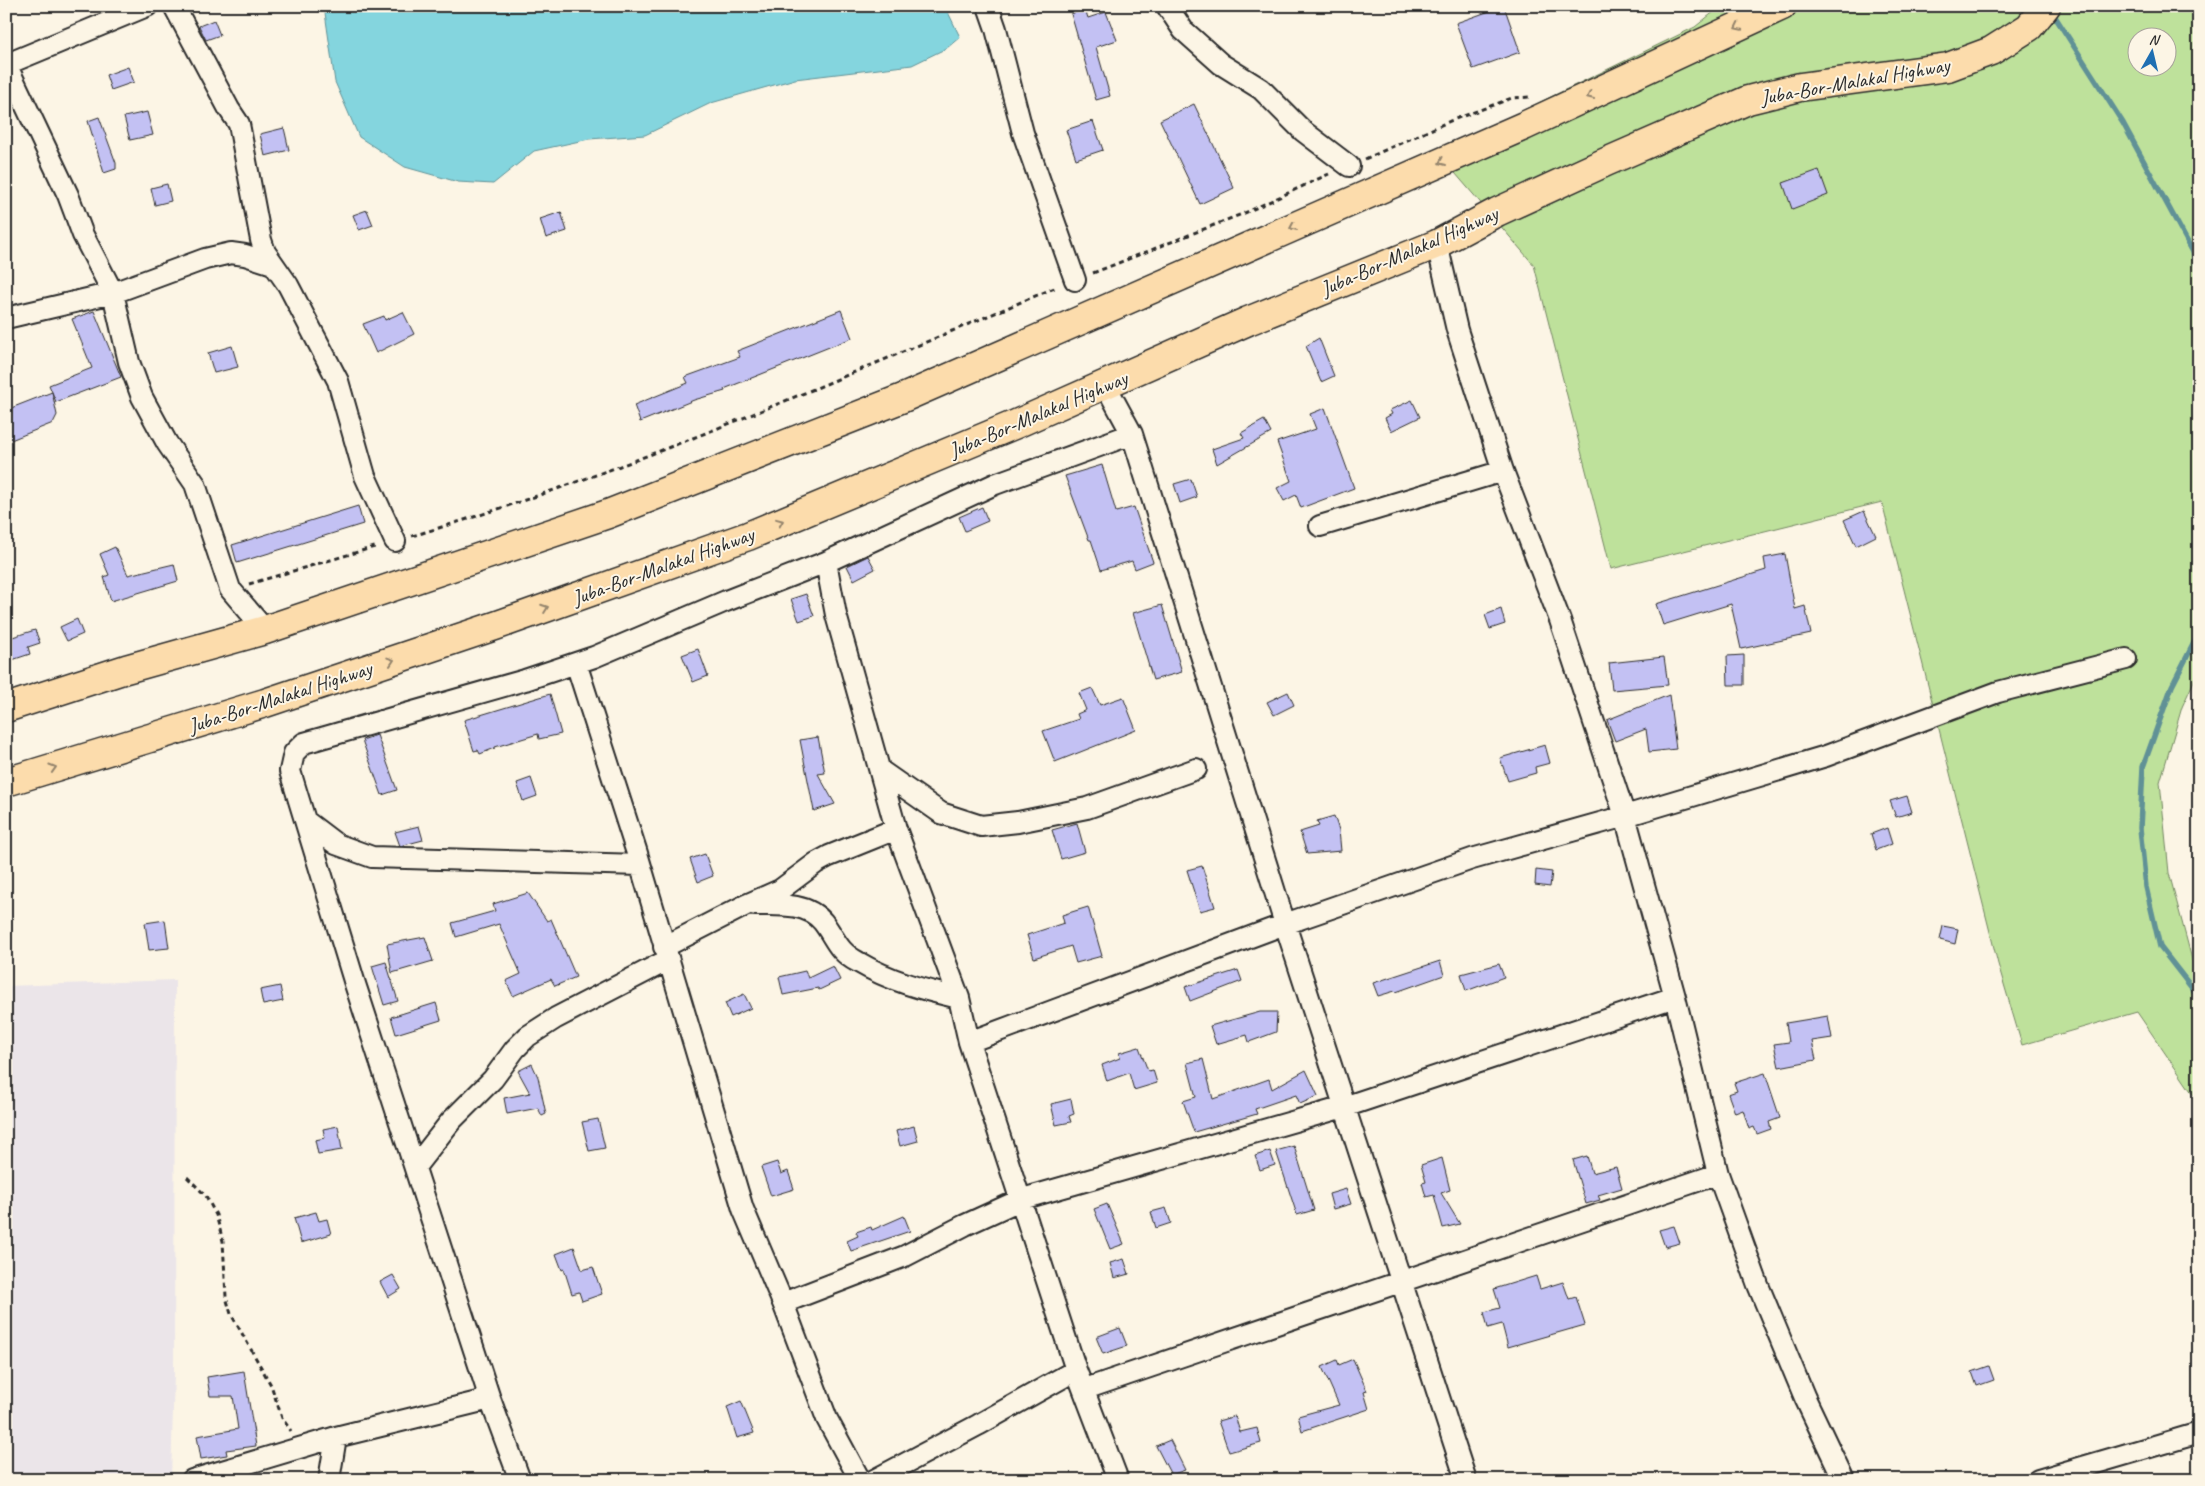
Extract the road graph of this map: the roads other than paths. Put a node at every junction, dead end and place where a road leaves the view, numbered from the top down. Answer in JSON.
{"nodes":[{"id":1,"x":147,"y":6,"type":"edge"},
{"id":2,"x":174,"y":6,"type":"edge"},
{"id":3,"x":988,"y":6,"type":"edge"},
{"id":4,"x":1167,"y":6,"type":"edge"},
{"id":5,"x":1782,"y":6,"type":"edge"},
{"id":6,"x":2046,"y":6,"type":"edge"},
{"id":7,"x":6,"y":64,"type":"edge"},
{"id":8,"x":1349,"y":166,"type":"road end"},
{"id":9,"x":1437,"y":244,"type":"junction"},
{"id":10,"x":273,"y":264,"type":"junction"},
{"id":11,"x":1075,"y":280,"type":"road end"},
{"id":12,"x":113,"y":293,"type":"junction"},
{"id":13,"x":6,"y":318,"type":"edge"},
{"id":14,"x":1106,"y":386,"type":"junction"},
{"id":15,"x":1132,"y":434,"type":"junction"},
{"id":16,"x":1503,"y":471,"type":"junction"},
{"id":17,"x":1320,"y":526,"type":"dead end"},
{"id":18,"x":395,"y":541,"type":"road end"},
{"id":19,"x":826,"y":562,"type":"junction"},
{"id":20,"x":265,"y":630,"type":"junction"},
{"id":21,"x":2126,"y":660,"type":"dead end"},
{"id":22,"x":576,"y":663,"type":"junction"},
{"id":23,"x":6,"y":708,"type":"edge"},
{"id":24,"x":1196,"y":769,"type":"dead end"},
{"id":25,"x":881,"y":771,"type":"junction"},
{"id":26,"x":6,"y":782,"type":"edge"},
{"id":27,"x":1624,"y":816,"type":"junction"},
{"id":28,"x":307,"y":822,"type":"junction"},
{"id":29,"x":896,"y":829,"type":"junction"},
{"id":30,"x":640,"y":865,"type":"junction"},
{"id":31,"x":746,"y":905,"type":"junction"},
{"id":32,"x":1285,"y":924,"type":"junction"},
{"id":33,"x":666,"y":954,"type":"junction"},
{"id":34,"x":1675,"y":997,"type":"junction"},
{"id":35,"x":959,"y":998,"type":"junction"},
{"id":36,"x":970,"y":1042,"type":"junction"},
{"id":37,"x":1344,"y":1107,"type":"junction"},
{"id":38,"x":415,"y":1167,"type":"junction"},
{"id":39,"x":1718,"y":1174,"type":"junction"},
{"id":40,"x":1022,"y":1199,"type":"junction"},
{"id":41,"x":1402,"y":1282,"type":"junction"},
{"id":42,"x":783,"y":1303,"type":"junction"},
{"id":43,"x":1076,"y":1370,"type":"junction"},
{"id":44,"x":1085,"y":1389,"type":"junction"},
{"id":45,"x":490,"y":1399,"type":"junction"},
{"id":46,"x":2199,"y":1433,"type":"edge"},
{"id":47,"x":336,"y":1437,"type":"junction"},
{"id":48,"x":192,"y":1480,"type":"edge"},
{"id":49,"x":329,"y":1480,"type":"edge"},
{"id":50,"x":520,"y":1480,"type":"edge"},
{"id":51,"x":860,"y":1480,"type":"edge"},
{"id":52,"x":874,"y":1480,"type":"edge"},
{"id":53,"x":1118,"y":1480,"type":"edge"},
{"id":54,"x":1466,"y":1480,"type":"edge"},
{"id":55,"x":1844,"y":1480,"type":"edge"},
{"id":56,"x":2038,"y":1480,"type":"edge"}],
"edges":[{"from":1,"to":7,"type":"street"},
{"from":2,"to":10,"type":"street"},
{"from":3,"to":11,"type":"street"},
{"from":4,"to":8,"type":"street"},
{"from":5,"to":20,"type":"highway","one_way":true},
{"from":6,"to":9,"type":"highway","name":"Juba-Bor-Malakal Highway"},
{"from":7,"to":12,"type":"street"},
{"from":9,"to":14,"type":"highway","name":"Juba-Bor-Malakal Highway"},
{"from":9,"to":16,"type":"street"},
{"from":10,"to":12,"type":"street"},
{"from":10,"to":18,"type":"street"},
{"from":12,"to":13,"type":"street"},
{"from":12,"to":20,"type":"street"},
{"from":14,"to":15,"type":"street"},
{"from":26,"to":14,"type":"highway","name":"Juba-Bor-Malakal Highway","one_way":true},
{"from":15,"to":19,"type":"street"},
{"from":15,"to":32,"type":"street"},
{"from":16,"to":17,"type":"street"},
{"from":16,"to":27,"type":"street"},
{"from":19,"to":22,"type":"street"},
{"from":19,"to":25,"type":"street"},
{"from":20,"to":23,"type":"highway"},
{"from":21,"to":27,"type":"street"},
{"from":22,"to":28,"type":"street"},
{"from":22,"to":30,"type":"street"},
{"from":24,"to":25,"type":"street"},
{"from":25,"to":29,"type":"street"},
{"from":27,"to":32,"type":"street"},
{"from":27,"to":34,"type":"street"},
{"from":28,"to":30,"type":"street"},
{"from":28,"to":38,"type":"street"},
{"from":29,"to":31,"type":"street"},
{"from":29,"to":35,"type":"street"},
{"from":30,"to":33,"type":"street"},
{"from":31,"to":33,"type":"street"},
{"from":31,"to":35,"type":"street"},
{"from":32,"to":36,"type":"street"},
{"from":32,"to":37,"type":"street"},
{"from":33,"to":38,"type":"street"},
{"from":33,"to":42,"type":"street"},
{"from":34,"to":37,"type":"street"},
{"from":34,"to":39,"type":"street"},
{"from":35,"to":36,"type":"street"},
{"from":36,"to":40,"type":"street"},
{"from":37,"to":40,"type":"street"},
{"from":37,"to":41,"type":"street"},
{"from":38,"to":45,"type":"street"},
{"from":39,"to":41,"type":"street"},
{"from":39,"to":55,"type":"street"},
{"from":40,"to":42,"type":"street"},
{"from":40,"to":43,"type":"street"},
{"from":41,"to":44,"type":"street"},
{"from":41,"to":54,"type":"street"},
{"from":42,"to":51,"type":"street"},
{"from":43,"to":44,"type":"street"},
{"from":43,"to":52,"type":"street"},
{"from":44,"to":53,"type":"street"},
{"from":45,"to":47,"type":"street"},
{"from":45,"to":50,"type":"street"},
{"from":46,"to":56,"type":"street"},
{"from":47,"to":48,"type":"street"},
{"from":47,"to":49,"type":"street"}]}
